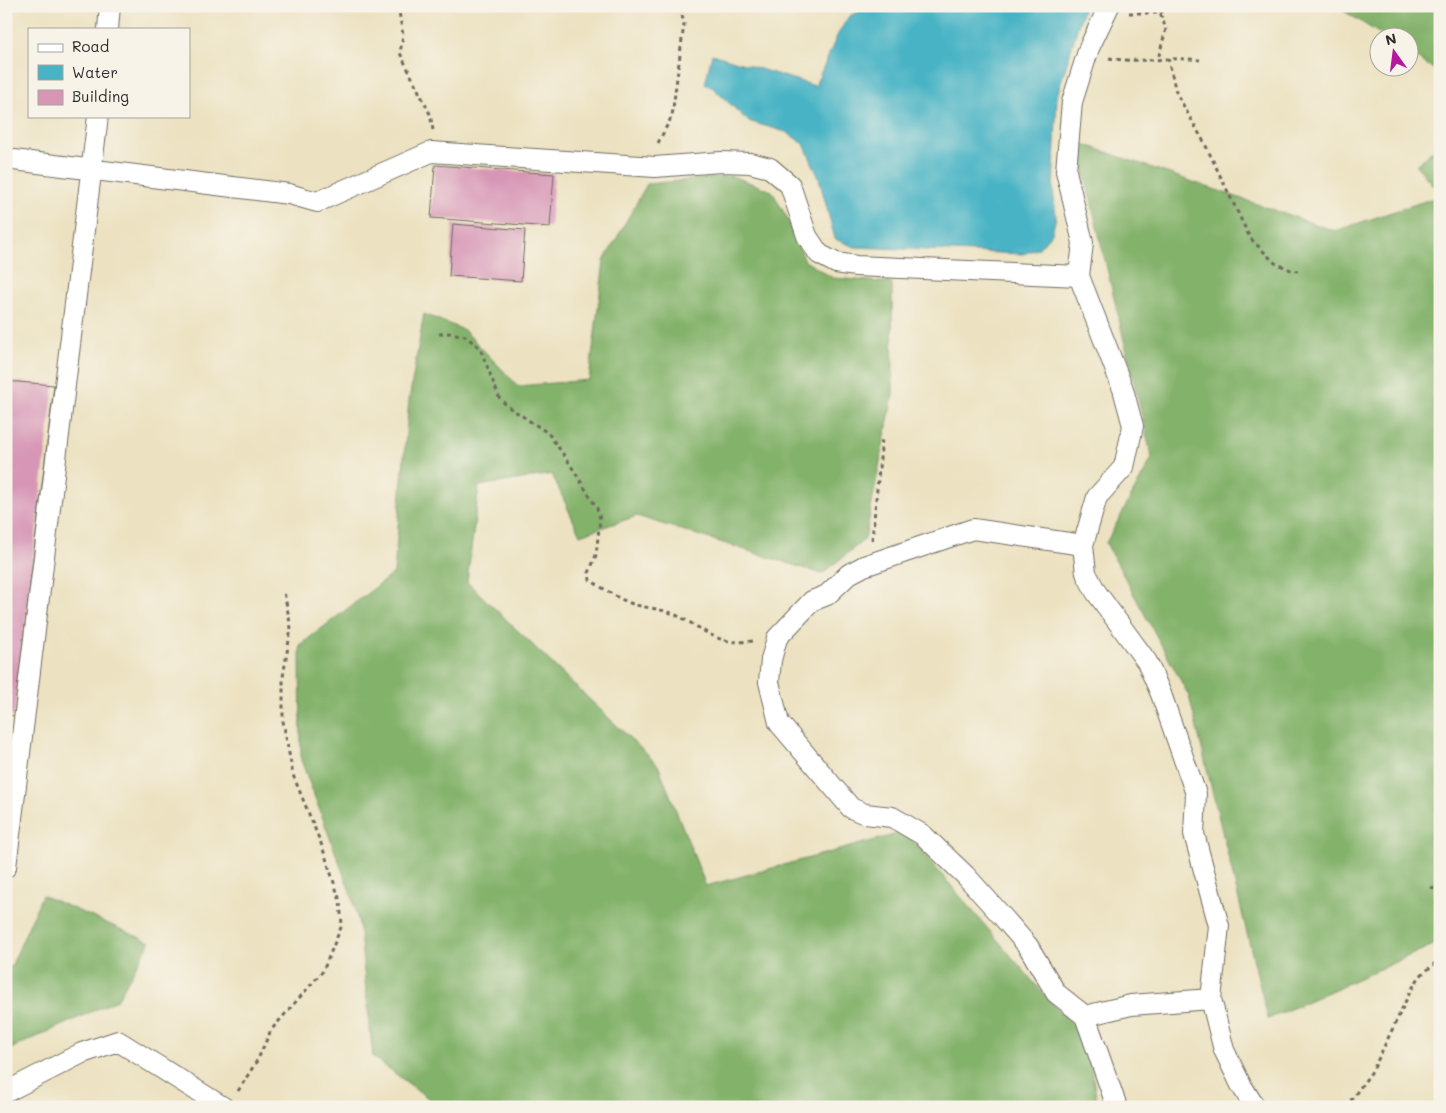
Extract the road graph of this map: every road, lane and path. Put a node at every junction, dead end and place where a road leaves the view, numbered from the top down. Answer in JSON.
{"nodes":[{"id":1,"x":110,"y":6,"type":"edge"},
{"id":2,"x":398,"y":6,"type":"edge"},
{"id":3,"x":680,"y":6,"type":"edge"},
{"id":4,"x":1170,"y":6,"type":"edge"},
{"id":5,"x":1108,"y":8,"type":"edge"},
{"id":6,"x":1160,"y":13,"type":"junction"},
{"id":7,"x":108,"y":28,"type":"edge"},
{"id":8,"x":1087,"y":51,"type":"junction"},
{"id":9,"x":1168,"y":58,"type":"junction"},
{"id":10,"x":1158,"y":59,"type":"junction"},
{"id":11,"x":1200,"y":60,"type":"dead end"},
{"id":12,"x":98,"y":118,"type":"edge"},
{"id":13,"x":431,"y":152,"type":"junction"},
{"id":14,"x":6,"y":159,"type":"edge"},
{"id":15,"x":655,"y":167,"type":"junction"},
{"id":16,"x":92,"y":168,"type":"junction"},
{"id":17,"x":1298,"y":271,"type":"dead end"},
{"id":18,"x":1079,"y":276,"type":"junction"},
{"id":19,"x":439,"y":334,"type":"dead end"},
{"id":20,"x":882,"y":438,"type":"dead end"},
{"id":21,"x":1083,"y":546,"type":"junction"},
{"id":22,"x":876,"y":560,"type":"junction"},
{"id":23,"x":284,"y":592,"type":"dead end"},
{"id":24,"x":777,"y":638,"type":"junction"},
{"id":25,"x":6,"y":867,"type":"edge"},
{"id":26,"x":1431,"y":887,"type":"dead end"},
{"id":27,"x":1440,"y":892,"type":"edge"},
{"id":28,"x":1440,"y":959,"type":"edge"},
{"id":29,"x":1211,"y":999,"type":"junction"},
{"id":30,"x":1085,"y":1016,"type":"junction"},
{"id":31,"x":6,"y":1092,"type":"edge"},
{"id":32,"x":228,"y":1103,"type":"edge"},
{"id":33,"x":1117,"y":1107,"type":"edge"},
{"id":34,"x":1256,"y":1107,"type":"edge"},
{"id":35,"x":1346,"y":1107,"type":"edge"}],
"edges":[{"from":1,"to":7,"type":"street"},
{"from":2,"to":13,"type":"path"},
{"from":3,"to":15,"type":"path"},
{"from":4,"to":6,"type":"path"},
{"from":5,"to":6,"type":"path"},
{"from":5,"to":8,"type":"street"},
{"from":6,"to":10,"type":"path"},
{"from":8,"to":10,"type":"path"},
{"from":8,"to":18,"type":"street"},
{"from":9,"to":10,"type":"path"},
{"from":9,"to":11,"type":"path"},
{"from":9,"to":17,"type":"path"},
{"from":12,"to":16,"type":"street"},
{"from":13,"to":15,"type":"street"},
{"from":13,"to":16,"type":"street"},
{"from":14,"to":16,"type":"street"},
{"from":15,"to":18,"type":"street"},
{"from":16,"to":25,"type":"street"},
{"from":18,"to":21,"type":"street"},
{"from":19,"to":24,"type":"path"},
{"from":20,"to":22,"type":"path"},
{"from":21,"to":22,"type":"street"},
{"from":21,"to":29,"type":"street"},
{"from":22,"to":24,"type":"street"},
{"from":23,"to":32,"type":"path"},
{"from":24,"to":30,"type":"street"},
{"from":26,"to":27,"type":"path"},
{"from":28,"to":35,"type":"path"},
{"from":29,"to":30,"type":"street"},
{"from":29,"to":34,"type":"street"},
{"from":30,"to":33,"type":"street"},
{"from":31,"to":32,"type":"street"}]}
